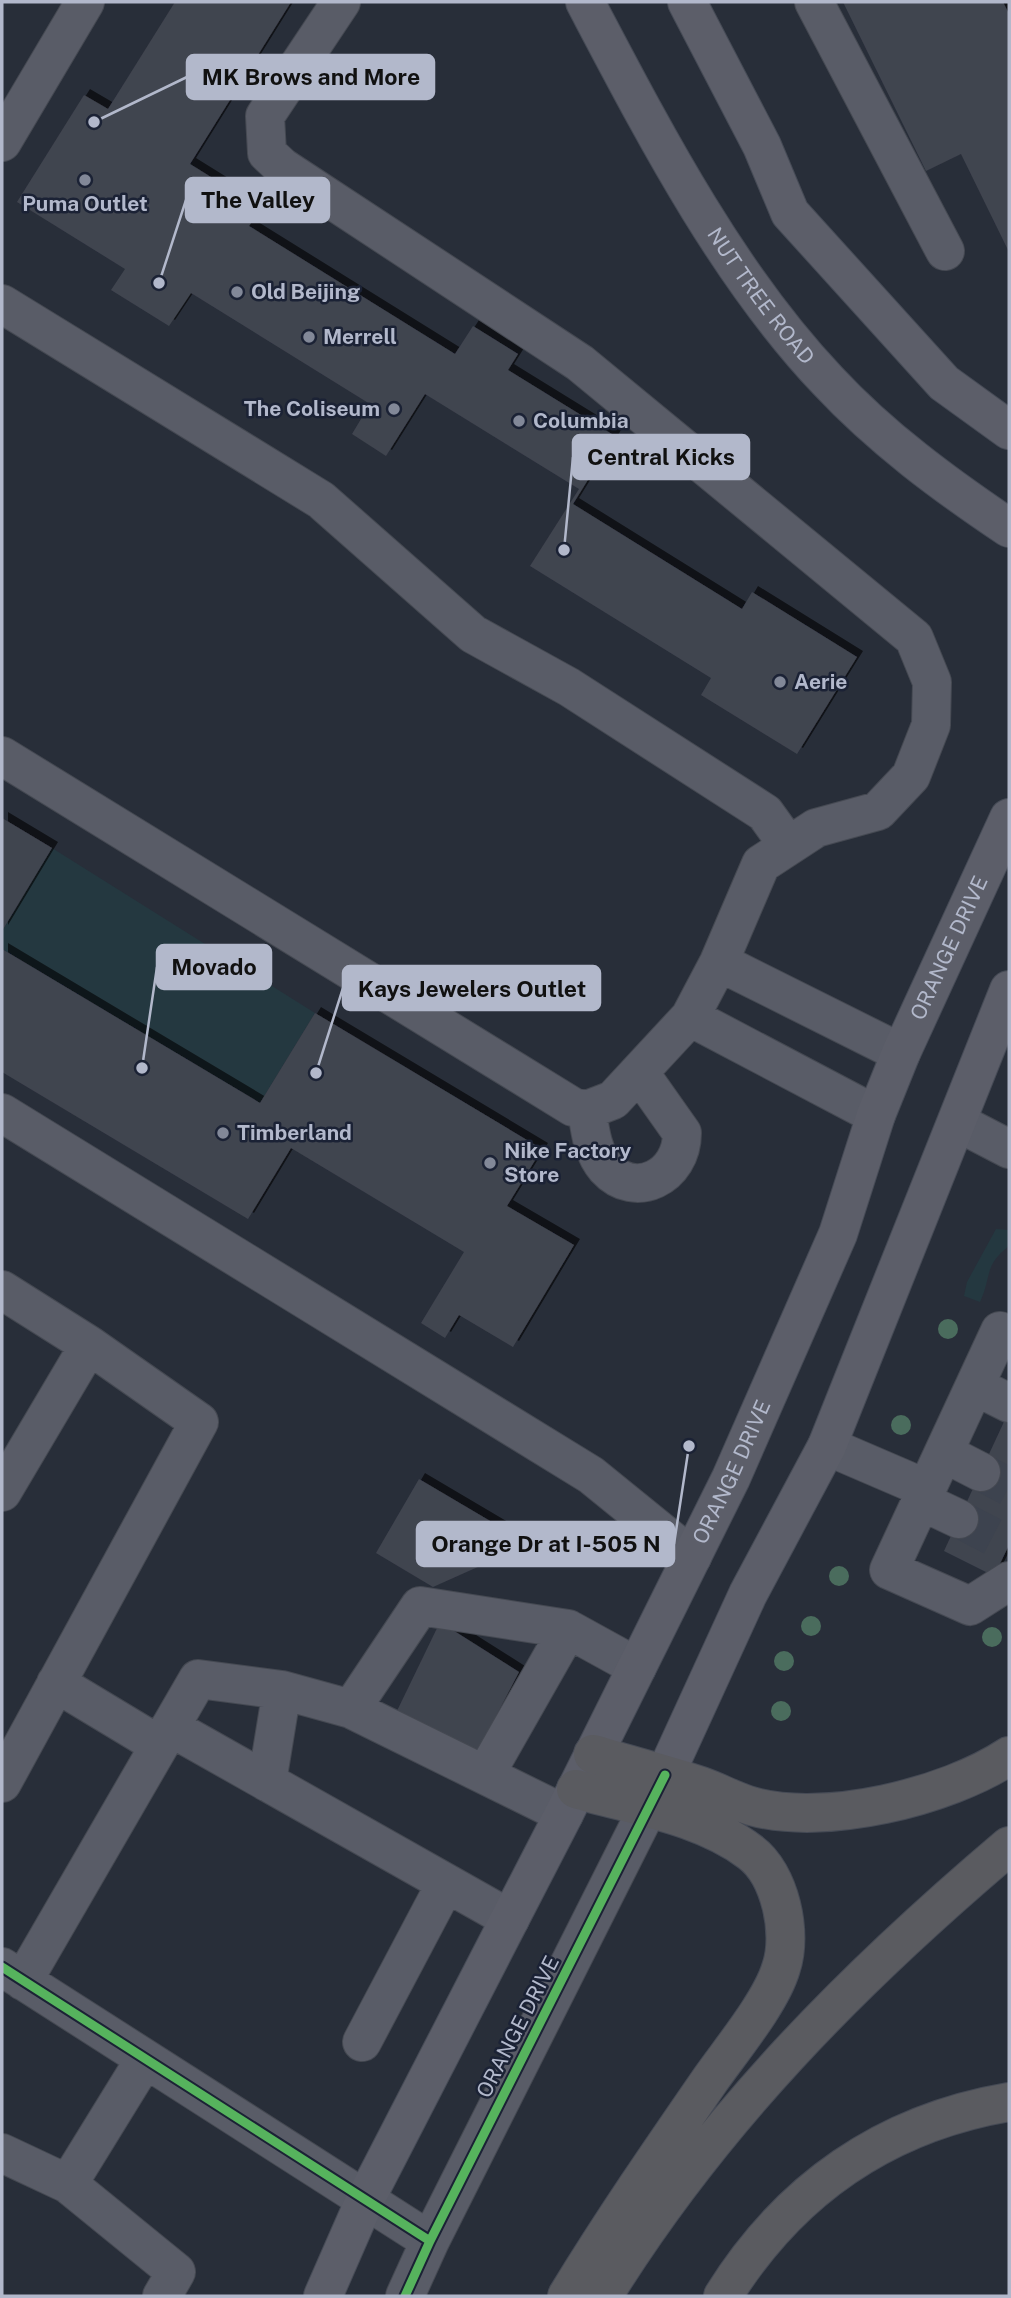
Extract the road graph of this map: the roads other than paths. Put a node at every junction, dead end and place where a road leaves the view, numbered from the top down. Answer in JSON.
{"nodes":[{"id":1,"x":85,"y":2,"type":"edge"},
{"id":2,"x":341,"y":2,"type":"edge"},
{"id":3,"x":585,"y":2,"type":"edge"},
{"id":4,"x":687,"y":2,"type":"edge"},
{"id":5,"x":814,"y":2,"type":"edge"},
{"id":6,"x":2,"y":142,"type":"edge"},
{"id":7,"x":945,"y":251,"type":"dead end"},
{"id":8,"x":2,"y":304,"type":"edge"},
{"id":9,"x":1009,"y":430,"type":"edge"},
{"id":10,"x":1009,"y":528,"type":"edge"},
{"id":11,"x":2,"y":757,"type":"edge"},
{"id":12,"x":1009,"y":818,"type":"edge"},
{"id":13,"x":788,"y":845,"type":"junction"},
{"id":14,"x":719,"y":962,"type":"junction"},
{"id":15,"x":1009,"y":990,"type":"edge"},
{"id":16,"x":690,"y":1017,"type":"junction"},
{"id":17,"x":901,"y":1053,"type":"junction"},
{"id":18,"x":639,"y":1072,"type":"junction"},
{"id":19,"x":587,"y":1110,"type":"junction"},
{"id":20,"x":2,"y":1113,"type":"edge"},
{"id":21,"x":876,"y":1115,"type":"junction"},
{"id":22,"x":957,"y":1122,"type":"junction"},
{"id":23,"x":1009,"y":1149,"type":"edge"},
{"id":24,"x":2,"y":1290,"type":"edge"},
{"id":25,"x":1009,"y":1336,"type":"edge"},
{"id":26,"x":89,"y":1345,"type":"junction"},
{"id":27,"x":975,"y":1386,"type":"junction"},
{"id":28,"x":1009,"y":1404,"type":"edge"},
{"id":29,"x":827,"y":1446,"type":"junction"},
{"id":30,"x":944,"y":1453,"type":"junction"},
{"id":31,"x":981,"y":1472,"type":"tunnel mouth"},
{"id":32,"x":2,"y":1492,"type":"edge"},
{"id":33,"x":924,"y":1495,"type":"junction"},
{"id":34,"x":959,"y":1519,"type":"tunnel mouth"},
{"id":35,"x":692,"y":1556,"type":"junction"},
{"id":36,"x":1009,"y":1581,"type":"edge"},
{"id":37,"x":568,"y":1629,"type":"junction"},
{"id":38,"x":637,"y":1667,"type":"junction"},
{"id":39,"x":56,"y":1683,"type":"junction"},
{"id":40,"x":282,"y":1690,"type":"junction"},
{"id":41,"x":351,"y":1709,"type":"junction"},
{"id":42,"x":165,"y":1736,"type":"junction"},
{"id":43,"x":593,"y":1754,"type":"junction"},
{"id":44,"x":1009,"y":1756,"type":"edge"},
{"id":45,"x":485,"y":1775,"type":"junction"},
{"id":46,"x":665,"y":1775,"type":"junction"},
{"id":47,"x":267,"y":1782,"type":"junction"},
{"id":48,"x":2,"y":1783,"type":"edge"},
{"id":49,"x":570,"y":1802,"type":"junction"},
{"id":50,"x":647,"y":1810,"type":"junction"},
{"id":51,"x":1009,"y":1846,"type":"edge"},
{"id":52,"x":446,"y":1883,"type":"junction"},
{"id":53,"x":510,"y":1919,"type":"junction"},
{"id":54,"x":12,"y":1974,"type":"edge"},
{"id":55,"x":362,"y":2042,"type":"dead end"},
{"id":56,"x":145,"y":2059,"type":"junction"},
{"id":57,"x":1009,"y":2102,"type":"edge"},
{"id":58,"x":2,"y":2153,"type":"edge"},
{"id":59,"x":68,"y":2184,"type":"junction"},
{"id":60,"x":365,"y":2200,"type":"junction"},
{"id":61,"x":430,"y":2241,"type":"junction"},
{"id":62,"x":162,"y":2296,"type":"edge"},
{"id":63,"x":323,"y":2296,"type":"edge"},
{"id":64,"x":405,"y":2296,"type":"edge"},
{"id":65,"x":567,"y":2296,"type":"edge"},
{"id":66,"x":603,"y":2296,"type":"edge"},
{"id":67,"x":723,"y":2296,"type":"edge"}],
"edges":[{"from":1,"to":6,"type":"street"},
{"from":2,"to":13,"type":"street"},
{"from":3,"to":10,"type":"main road","name":"NUT TREE ROAD"},
{"from":4,"to":9,"type":"main road"},
{"from":5,"to":7,"type":"street"},
{"from":8,"to":13,"type":"street"},
{"from":11,"to":19,"type":"street"},
{"from":12,"to":17,"type":"main road","name":"ORANGE DRIVE"},
{"from":13,"to":14,"type":"street"},
{"from":14,"to":16,"type":"street"},
{"from":14,"to":17,"type":"street"},
{"from":15,"to":22,"type":"main road","name":"ORANGE DRIVE"},
{"from":16,"to":18,"type":"street"},
{"from":16,"to":21,"type":"street"},
{"from":17,"to":21,"type":"main road","name":"ORANGE DRIVE"},
{"from":18,"to":19,"type":"street"},
{"from":18,"to":19,"type":"street"},
{"from":20,"to":35,"type":"street"},
{"from":21,"to":35,"type":"main road","name":"ORANGE DRIVE"},
{"from":22,"to":23,"type":"street"},
{"from":22,"to":29,"type":"main road","name":"ORANGE DRIVE"},
{"from":24,"to":26,"type":"street"},
{"from":25,"to":27,"type":"street"},
{"from":26,"to":32,"type":"street"},
{"from":26,"to":39,"type":"street"},
{"from":27,"to":28,"type":"street"},
{"from":27,"to":30,"type":"street"},
{"from":29,"to":33,"type":"street"},
{"from":29,"to":46,"type":"main road","name":"ORANGE DRIVE"},
{"from":30,"to":31,"type":"street"},
{"from":30,"to":33,"type":"street"},
{"from":33,"to":34,"type":"street"},
{"from":33,"to":36,"type":"street"},
{"from":35,"to":38,"type":"main road","name":"ORANGE DRIVE"},
{"from":37,"to":38,"type":"street"},
{"from":37,"to":41,"type":"street"},
{"from":37,"to":45,"type":"street"},
{"from":38,"to":43,"type":"main road","name":"ORANGE DRIVE"},
{"from":39,"to":42,"type":"street"},
{"from":39,"to":48,"type":"street"},
{"from":40,"to":41,"type":"street"},
{"from":40,"to":42,"type":"street"},
{"from":40,"to":47,"type":"street"},
{"from":41,"to":45,"type":"street"},
{"from":42,"to":47,"type":"street"},
{"from":42,"to":54,"type":"street"},
{"from":43,"to":46,"type":"highway"},
{"from":43,"to":49,"type":"main road","name":"ORANGE DRIVE"},
{"from":44,"to":46,"type":"highway"},
{"from":45,"to":49,"type":"street"},
{"from":46,"to":50,"type":"street","name":"ORANGE DRIVE"},
{"from":47,"to":52,"type":"street"},
{"from":49,"to":50,"type":"highway"},
{"from":49,"to":53,"type":"main road","name":"ORANGE DRIVE"},
{"from":50,"to":61,"type":"street","name":"ORANGE DRIVE"},
{"from":50,"to":65,"type":"highway"},
{"from":51,"to":66,"type":"highway"},
{"from":52,"to":53,"type":"street"},
{"from":52,"to":55,"type":"street"},
{"from":53,"to":60,"type":"main road","name":"ORANGE DRIVE"},
{"from":54,"to":56,"type":"street"},
{"from":56,"to":59,"type":"street"},
{"from":56,"to":60,"type":"street"},
{"from":57,"to":67,"type":"highway"},
{"from":58,"to":59,"type":"street"},
{"from":59,"to":62,"type":"street"},
{"from":60,"to":61,"type":"street"},
{"from":60,"to":63,"type":"main road","name":"ORANGE DRIVE"},
{"from":61,"to":64,"type":"street","name":"ORANGE DRIVE"}]}
